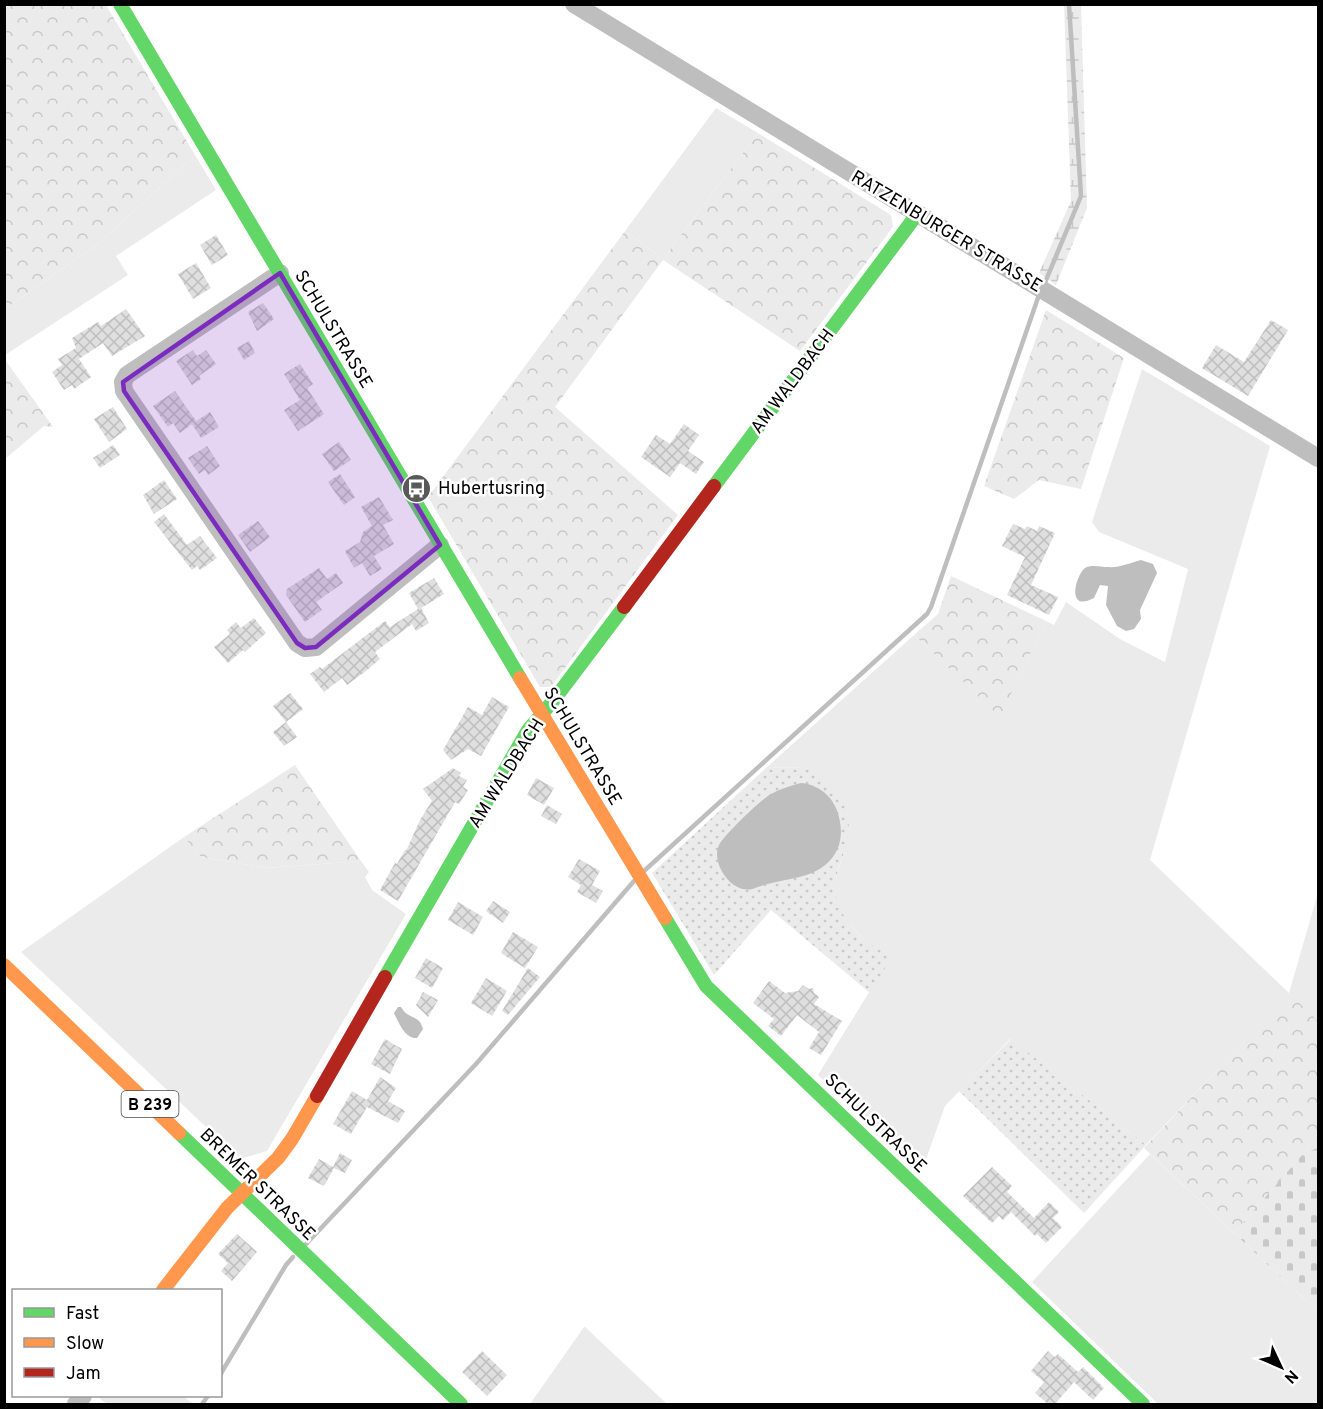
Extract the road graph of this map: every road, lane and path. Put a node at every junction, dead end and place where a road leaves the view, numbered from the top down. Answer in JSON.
{"nodes":[{"id":1,"x":120,"y":4,"type":"edge"},
{"id":2,"x":574,"y":4,"type":"edge"},
{"id":3,"x":918,"y":213,"type":"junction"},
{"id":4,"x":280,"y":273,"type":"junction"},
{"id":5,"x":1318,"y":458,"type":"edge"},
{"id":6,"x":440,"y":545,"type":"junction"},
{"id":7,"x":543,"y":713,"type":"junction"},
{"id":8,"x":4,"y":965,"type":"edge"},
{"id":9,"x":242,"y":1192,"type":"junction"},
{"id":10,"x":165,"y":1289,"type":"edge"},
{"id":11,"x":461,"y":1404,"type":"edge"},
{"id":12,"x":1143,"y":1404,"type":"edge"}],
"edges":[{"from":1,"to":4,"type":"street","name":"SCHULSTRASSE"},
{"from":2,"to":3,"type":"street","name":"RATZENBURGER STRASSE"},
{"from":3,"to":5,"type":"street","name":"RATZENBURGER STRASSE"},
{"from":3,"to":7,"type":"street","name":"AM WALDBACH"},
{"from":4,"to":6,"type":"street","name":"SCHULSTRASSE"},
{"from":4,"to":6,"type":"street"},
{"from":6,"to":7,"type":"street","name":"SCHULSTRASSE"},
{"from":7,"to":9,"type":"street","name":"AM WALDBACH"},
{"from":7,"to":12,"type":"street","name":"SCHULSTRASSE"},
{"from":8,"to":9,"type":"street","name":"BREMER STRASSE","number":"B 239"},
{"from":9,"to":10,"type":"street","name":"AM WALDBACH"},
{"from":9,"to":11,"type":"street","name":"BREMER STRASSE","number":"B 239"}]}
